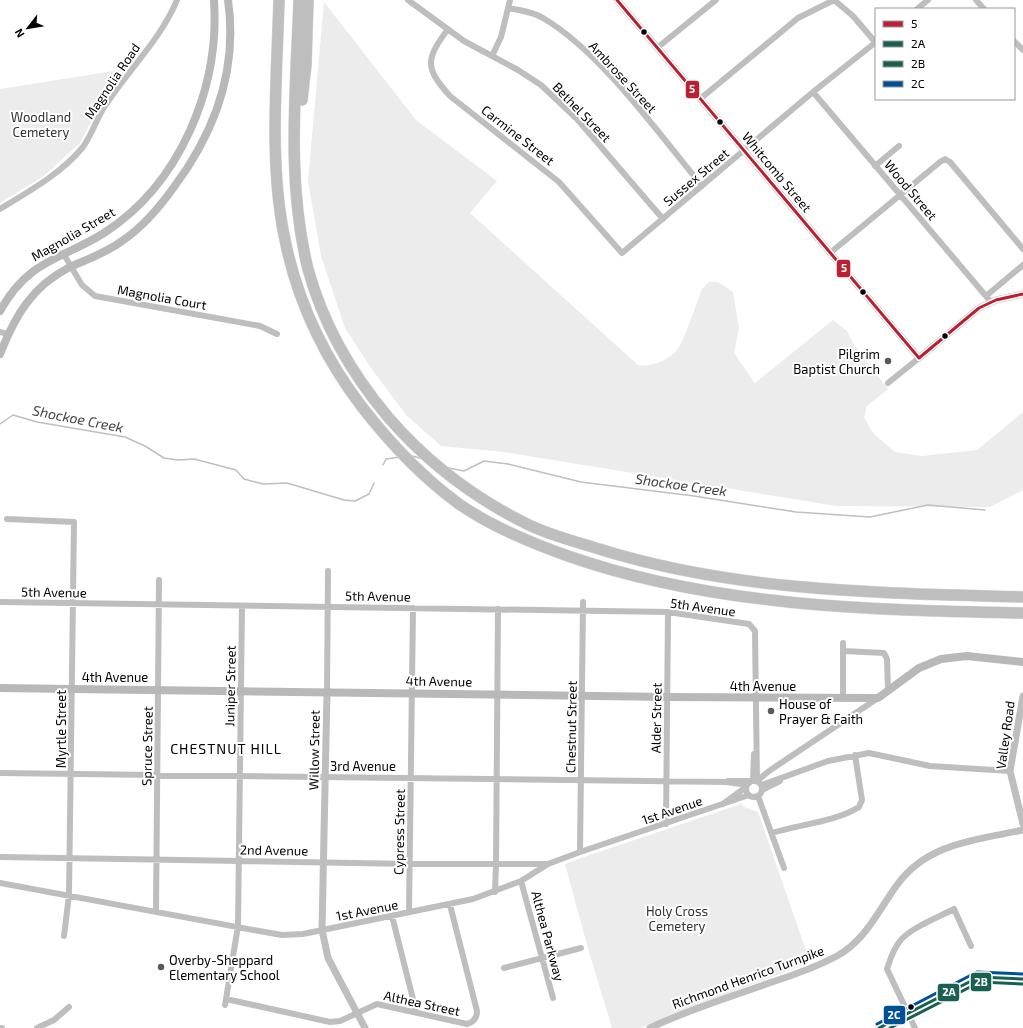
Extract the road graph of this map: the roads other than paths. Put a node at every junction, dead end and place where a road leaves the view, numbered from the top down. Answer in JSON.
{"nodes":[{"id":1,"x":176,"y":0,"type":"edge"},
{"id":2,"x":214,"y":0,"type":"edge"},
{"id":3,"x":228,"y":0,"type":"edge"},
{"id":4,"x":279,"y":0,"type":"edge"},
{"id":5,"x":299,"y":0,"type":"edge"},
{"id":6,"x":308,"y":0,"type":"edge"},
{"id":7,"x":408,"y":0,"type":"edge"},
{"id":8,"x":510,"y":0,"type":"edge"},
{"id":9,"x":618,"y":0,"type":"edge"},
{"id":10,"x":716,"y":0,"type":"edge"},
{"id":11,"x":834,"y":0,"type":"edge"},
{"id":12,"x":928,"y":0,"type":"edge"},
{"id":13,"x":976,"y":0,"type":"edge"},
{"id":14,"x":508,"y":8,"type":"junction"},
{"id":15,"x":918,"y":8,"type":"edge"},
{"id":16,"x":983,"y":8,"type":"edge"},
{"id":17,"x":448,"y":29,"type":"junction"},
{"id":18,"x":875,"y":41,"type":"edge"},
{"id":19,"x":1015,"y":42,"type":"edge"},
{"id":20,"x":875,"y":43,"type":"edge"},
{"id":21,"x":657,"y":48,"type":"junction"},
{"id":22,"x":1023,"y":50,"type":"edge"},
{"id":23,"x":492,"y":56,"type":"junction"},
{"id":24,"x":814,"y":92,"type":"junction"},
{"id":25,"x":700,"y":99,"type":"junction"},
{"id":26,"x":899,"y":146,"type":"dead end"},
{"id":27,"x":744,"y":151,"type":"junction"},
{"id":28,"x":294,"y":162,"type":"junction"},
{"id":29,"x":875,"y":166,"type":"junction"},
{"id":30,"x":702,"y":186,"type":"junction"},
{"id":31,"x":900,"y":194,"type":"junction"},
{"id":32,"x":0,"y":209,"type":"edge"},
{"id":33,"x":663,"y":219,"type":"junction"},
{"id":34,"x":1023,"y":249,"type":"edge"},
{"id":35,"x":63,"y":253,"type":"junction"},
{"id":36,"x":622,"y":253,"type":"joint"},
{"id":37,"x":830,"y":253,"type":"junction"},
{"id":38,"x":1023,"y":265,"type":"edge"},
{"id":39,"x":71,"y":267,"type":"junction"},
{"id":40,"x":1023,"y":294,"type":"edge"},
{"id":41,"x":986,"y":296,"type":"junction"},
{"id":42,"x":991,"y":302,"type":"junction"},
{"id":43,"x":0,"y":311,"type":"edge"},
{"id":44,"x":4,"y":333,"type":"edge"},
{"id":45,"x":276,"y":334,"type":"dead end"},
{"id":46,"x":0,"y":354,"type":"edge"},
{"id":47,"x":919,"y":358,"type":"junction"},
{"id":48,"x":888,"y":383,"type":"dead end"},
{"id":49,"x":7,"y":518,"type":"dead end"},
{"id":50,"x":328,"y":571,"type":"dead end"},
{"id":51,"x":158,"y":580,"type":"dead end"},
{"id":52,"x":1023,"y":597,"type":"edge"},
{"id":53,"x":0,"y":602,"type":"edge"},
{"id":54,"x":583,"y":602,"type":"dead end"},
{"id":55,"x":73,"y":603,"type":"junction"},
{"id":56,"x":158,"y":604,"type":"junction"},
{"id":57,"x":242,"y":606,"type":"junction"},
{"id":58,"x":328,"y":607,"type":"junction"},
{"id":59,"x":413,"y":608,"type":"junction"},
{"id":60,"x":498,"y":609,"type":"junction"},
{"id":61,"x":583,"y":611,"type":"junction"},
{"id":62,"x":668,"y":612,"type":"junction"},
{"id":63,"x":1023,"y":613,"type":"edge"},
{"id":64,"x":843,"y":642,"type":"dead end"},
{"id":65,"x":843,"y":651,"type":"junction"},
{"id":66,"x":1023,"y":662,"type":"edge"},
{"id":67,"x":0,"y":688,"type":"edge"},
{"id":68,"x":72,"y":688,"type":"junction"},
{"id":69,"x":159,"y":689,"type":"junction"},
{"id":70,"x":241,"y":690,"type":"junction"},
{"id":71,"x":888,"y":690,"type":"junction"},
{"id":72,"x":327,"y":692,"type":"junction"},
{"id":73,"x":412,"y":693,"type":"junction"},
{"id":74,"x":497,"y":694,"type":"junction"},
{"id":75,"x":582,"y":696,"type":"junction"},
{"id":76,"x":1023,"y":696,"type":"edge"},
{"id":77,"x":668,"y":697,"type":"junction"},
{"id":78,"x":755,"y":698,"type":"junction"},
{"id":79,"x":843,"y":698,"type":"junction"},
{"id":80,"x":878,"y":698,"type":"junction"},
{"id":81,"x":855,"y":755,"type":"junction"},
{"id":82,"x":1010,"y":771,"type":"junction"},
{"id":83,"x":72,"y":772,"type":"junction"},
{"id":84,"x":0,"y":773,"type":"edge"},
{"id":85,"x":158,"y":775,"type":"junction"},
{"id":86,"x":240,"y":776,"type":"junction"},
{"id":87,"x":326,"y":777,"type":"junction"},
{"id":88,"x":412,"y":777,"type":"junction"},
{"id":89,"x":496,"y":779,"type":"junction"},
{"id":90,"x":581,"y":781,"type":"junction"},
{"id":91,"x":666,"y":781,"type":"junction"},
{"id":92,"x":755,"y":785,"type":"junction"},
{"id":93,"x":723,"y":804,"type":"junction"},
{"id":94,"x":666,"y":824,"type":"junction"},
{"id":95,"x":1023,"y":824,"type":"edge"},
{"id":96,"x":1023,"y":830,"type":"edge"},
{"id":97,"x":772,"y":833,"type":"junction"},
{"id":98,"x":580,"y":852,"type":"junction"},
{"id":99,"x":0,"y":857,"type":"edge"},
{"id":100,"x":69,"y":858,"type":"junction"},
{"id":101,"x":157,"y":859,"type":"junction"},
{"id":102,"x":240,"y":860,"type":"junction"},
{"id":103,"x":323,"y":862,"type":"junction"},
{"id":104,"x":410,"y":864,"type":"junction"},
{"id":105,"x":548,"y":864,"type":"junction"},
{"id":106,"x":496,"y":865,"type":"junction"},
{"id":107,"x":784,"y":868,"type":"dead end"},
{"id":108,"x":521,"y":881,"type":"junction"},
{"id":109,"x":0,"y":883,"type":"edge"},
{"id":110,"x":494,"y":892,"type":"junction"},
{"id":111,"x":69,"y":895,"type":"junction"},
{"id":112,"x":450,"y":905,"type":"junction"},
{"id":113,"x":156,"y":911,"type":"junction"},
{"id":114,"x":409,"y":912,"type":"junction"},
{"id":115,"x":392,"y":916,"type":"junction"},
{"id":116,"x":238,"y":926,"type":"junction"},
{"id":117,"x":322,"y":930,"type":"junction"},
{"id":118,"x":64,"y":936,"type":"dead end"},
{"id":119,"x":971,"y":946,"type":"dead end"},
{"id":120,"x":581,"y":948,"type":"dead end"},
{"id":121,"x":543,"y":959,"type":"junction"},
{"id":122,"x":504,"y":968,"type":"dead end"},
{"id":123,"x":1023,"y":980,"type":"edge"},
{"id":124,"x":553,"y":998,"type":"dead end"},
{"id":125,"x":226,"y":1002,"type":"joint"},
{"id":126,"x":69,"y":1007,"type":"dead end"},
{"id":127,"x":357,"y":1012,"type":"junction"},
{"id":128,"x":415,"y":1012,"type":"junction"},
{"id":129,"x":908,"y":1013,"type":"junction"},
{"id":130,"x":37,"y":1028,"type":"edge"},
{"id":131,"x":365,"y":1028,"type":"edge"},
{"id":132,"x":650,"y":1028,"type":"edge"},
{"id":133,"x":878,"y":1028,"type":"edge"},
{"id":134,"x":915,"y":1028,"type":"edge"}],
"edges":[{"from":1,"to":32,"type":"street","name":"Magnolia Road"},
{"from":2,"to":35,"type":"main road","name":"Magnolia Street"},
{"from":3,"to":39,"type":"main road","name":"Magnolia Street"},
{"from":4,"to":63,"type":"highway"},
{"from":5,"to":28,"type":"highway"},
{"from":6,"to":28,"type":"highway"},
{"from":7,"to":17,"type":"street","name":"Bethel Street"},
{"from":8,"to":14,"type":"street"},
{"from":9,"to":21,"type":"street","name":"Whitcomb Street"},
{"from":10,"to":21,"type":"street"},
{"from":11,"to":18,"type":"street"},
{"from":11,"to":25,"type":"street"},
{"from":12,"to":15,"type":"street"},
{"from":13,"to":16,"type":"street"},
{"from":14,"to":23,"type":"street"},
{"from":14,"to":30,"type":"street","name":"Ambrose Street"},
{"from":17,"to":23,"type":"street","name":"Bethel Street"},
{"from":17,"to":36,"type":"street","name":"Carmine Street"},
{"from":19,"to":22,"type":"street"},
{"from":20,"to":24,"type":"street","name":"Sussex Street"},
{"from":21,"to":25,"type":"street","name":"Whitcomb Street"},
{"from":23,"to":33,"type":"street","name":"Bethel Street"},
{"from":24,"to":27,"type":"street","name":"Sussex Street"},
{"from":24,"to":29,"type":"street","name":"Wood Street"},
{"from":25,"to":27,"type":"street","name":"Whitcomb Street"},
{"from":26,"to":29,"type":"street"},
{"from":27,"to":30,"type":"street","name":"Sussex Street"},
{"from":27,"to":37,"type":"street","name":"Whitcomb Street"},
{"from":28,"to":52,"type":"highway"},
{"from":29,"to":31,"type":"street","name":"Wood Street"},
{"from":30,"to":33,"type":"street","name":"Sussex Street"},
{"from":31,"to":34,"type":"street"},
{"from":31,"to":37,"type":"street"},
{"from":31,"to":41,"type":"street","name":"Wood Street"},
{"from":33,"to":36,"type":"street","name":"Sussex Street"},
{"from":35,"to":39,"type":"street","name":"Magnolia Court"},
{"from":35,"to":43,"type":"main road","name":"Magnolia Street"},
{"from":37,"to":47,"type":"street","name":"Whitcomb Street"},
{"from":38,"to":41,"type":"street"},
{"from":39,"to":44,"type":"main road","name":"Magnolia Street"},
{"from":39,"to":45,"type":"street","name":"Magnolia Court"},
{"from":40,"to":42,"type":"street"},
{"from":41,"to":42,"type":"street","name":"Wood Street"},
{"from":42,"to":47,"type":"street"},
{"from":44,"to":46,"type":"main road","name":"Magnolia Street"},
{"from":47,"to":48,"type":"street"},
{"from":49,"to":55,"type":"street","name":"Myrtle Street"},
{"from":50,"to":58,"type":"street","name":"Willow Street"},
{"from":51,"to":56,"type":"street","name":"Spruce Street"},
{"from":53,"to":55,"type":"street","name":"5th Avenue"},
{"from":54,"to":61,"type":"street","name":"Chestnut Street"},
{"from":55,"to":56,"type":"street","name":"5th Avenue"},
{"from":55,"to":68,"type":"street","name":"Myrtle Street"},
{"from":56,"to":57,"type":"street","name":"5th Avenue"},
{"from":56,"to":69,"type":"street","name":"Spruce Street"},
{"from":57,"to":58,"type":"street","name":"5th Avenue"},
{"from":57,"to":70,"type":"street","name":"Juniper Street"},
{"from":58,"to":59,"type":"street","name":"5th Avenue"},
{"from":58,"to":72,"type":"street","name":"Willow Street"},
{"from":59,"to":60,"type":"street","name":"5th Avenue"},
{"from":59,"to":73,"type":"street","name":"Cypress Street"},
{"from":60,"to":61,"type":"street","name":"5th Avenue"},
{"from":60,"to":74,"type":"street"},
{"from":61,"to":62,"type":"street","name":"5th Avenue"},
{"from":61,"to":75,"type":"street","name":"Chestnut Street"},
{"from":62,"to":77,"type":"street","name":"Alder Street"},
{"from":62,"to":78,"type":"street","name":"5th Avenue"},
{"from":64,"to":65,"type":"street"},
{"from":65,"to":71,"type":"street"},
{"from":65,"to":79,"type":"street"},
{"from":66,"to":71,"type":"main road"},
{"from":67,"to":68,"type":"main road","name":"4th Avenue"},
{"from":68,"to":69,"type":"main road","name":"4th Avenue"},
{"from":68,"to":83,"type":"street","name":"Myrtle Street"},
{"from":69,"to":70,"type":"main road","name":"4th Avenue"},
{"from":69,"to":85,"type":"street","name":"Spruce Street"},
{"from":70,"to":72,"type":"main road","name":"4th Avenue"},
{"from":70,"to":86,"type":"street","name":"Juniper Street"},
{"from":71,"to":80,"type":"main road"},
{"from":72,"to":73,"type":"main road","name":"4th Avenue"},
{"from":72,"to":87,"type":"street","name":"Willow Street"},
{"from":73,"to":74,"type":"main road","name":"4th Avenue"},
{"from":73,"to":88,"type":"street","name":"Cypress Street"},
{"from":74,"to":75,"type":"main road","name":"4th Avenue"},
{"from":74,"to":89,"type":"street"},
{"from":75,"to":77,"type":"main road","name":"4th Avenue"},
{"from":75,"to":90,"type":"street","name":"Chestnut Street"},
{"from":76,"to":82,"type":"street","name":"Valley Road"},
{"from":77,"to":78,"type":"main road","name":"4th Avenue"},
{"from":77,"to":91,"type":"street","name":"Alder Street"},
{"from":78,"to":79,"type":"main road","name":"4th Avenue"},
{"from":78,"to":92,"type":"street"},
{"from":79,"to":80,"type":"main road","name":"4th Avenue"},
{"from":80,"to":92,"type":"street","name":"1st Avenue"},
{"from":81,"to":82,"type":"street"},
{"from":81,"to":92,"type":"street"},
{"from":81,"to":97,"type":"street"},
{"from":82,"to":95,"type":"street","name":"Valley Road"},
{"from":83,"to":84,"type":"street","name":"3rd Avenue"},
{"from":83,"to":85,"type":"street","name":"3rd Avenue"},
{"from":83,"to":100,"type":"street","name":"Myrtle Street"},
{"from":85,"to":86,"type":"street","name":"3rd Avenue"},
{"from":85,"to":101,"type":"street","name":"Spruce Street"},
{"from":86,"to":87,"type":"street","name":"3rd Avenue"},
{"from":86,"to":102,"type":"street","name":"Juniper Street"},
{"from":87,"to":88,"type":"street","name":"3rd Avenue"},
{"from":87,"to":103,"type":"street","name":"Willow Street"},
{"from":88,"to":89,"type":"street","name":"3rd Avenue"},
{"from":88,"to":104,"type":"street","name":"Cypress Street"},
{"from":89,"to":90,"type":"street","name":"3rd Avenue"},
{"from":89,"to":106,"type":"street"},
{"from":90,"to":91,"type":"street","name":"3rd Avenue"},
{"from":90,"to":98,"type":"street","name":"Chestnut Street"},
{"from":91,"to":92,"type":"street","name":"3rd Avenue"},
{"from":91,"to":94,"type":"street","name":"Alder Street"},
{"from":92,"to":93,"type":"street","name":"1st Avenue"},
{"from":92,"to":93,"type":"street","name":"1st Avenue"},
{"from":92,"to":97,"type":"street"},
{"from":93,"to":94,"type":"street","name":"1st Avenue"},
{"from":94,"to":98,"type":"street","name":"1st Avenue"},
{"from":96,"to":132,"type":"street","name":"Richmond Henrico Turnpike"},
{"from":97,"to":107,"type":"street"},
{"from":98,"to":105,"type":"street","name":"1st Avenue"},
{"from":99,"to":100,"type":"street","name":"2nd Avenue"},
{"from":100,"to":101,"type":"street","name":"2nd Avenue"},
{"from":100,"to":111,"type":"street","name":"Myrtle Street"},
{"from":101,"to":102,"type":"street","name":"2nd Avenue"},
{"from":101,"to":113,"type":"street","name":"Spruce Street"},
{"from":102,"to":103,"type":"street","name":"2nd Avenue"},
{"from":102,"to":116,"type":"street","name":"Juniper Street"},
{"from":103,"to":104,"type":"street","name":"2nd Avenue"},
{"from":103,"to":117,"type":"street","name":"Willow Street"},
{"from":104,"to":106,"type":"street","name":"2nd Avenue"},
{"from":104,"to":114,"type":"street","name":"Cypress Street"},
{"from":105,"to":106,"type":"street","name":"2nd Avenue"},
{"from":105,"to":108,"type":"street","name":"1st Avenue"},
{"from":106,"to":110,"type":"street"},
{"from":108,"to":110,"type":"street","name":"1st Avenue"},
{"from":108,"to":121,"type":"street","name":"Althea Parkway"},
{"from":109,"to":111,"type":"street","name":"1st Avenue"},
{"from":110,"to":112,"type":"street","name":"1st Avenue"},
{"from":111,"to":113,"type":"street","name":"1st Avenue"},
{"from":111,"to":118,"type":"street","name":"Myrtle Street"},
{"from":112,"to":114,"type":"street","name":"1st Avenue"},
{"from":112,"to":128,"type":"street","name":"Althea Street"},
{"from":113,"to":116,"type":"street","name":"1st Avenue"},
{"from":114,"to":115,"type":"street","name":"1st Avenue"},
{"from":115,"to":117,"type":"street","name":"1st Avenue"},
{"from":115,"to":128,"type":"street"},
{"from":116,"to":117,"type":"street","name":"1st Avenue"},
{"from":116,"to":125,"type":"street","name":"Juniper Street"},
{"from":117,"to":127,"type":"street","name":"Willow Street"},
{"from":119,"to":129,"type":"street"},
{"from":120,"to":121,"type":"street"},
{"from":121,"to":122,"type":"street"},
{"from":121,"to":124,"type":"street","name":"Althea Parkway"},
{"from":123,"to":129,"type":"street"},
{"from":125,"to":127,"type":"street","name":"Althea Street"},
{"from":126,"to":130,"type":"street"},
{"from":127,"to":128,"type":"street","name":"Althea Street"},
{"from":127,"to":131,"type":"street","name":"Willow Street"},
{"from":129,"to":133,"type":"street"},
{"from":129,"to":134,"type":"street"}]}
